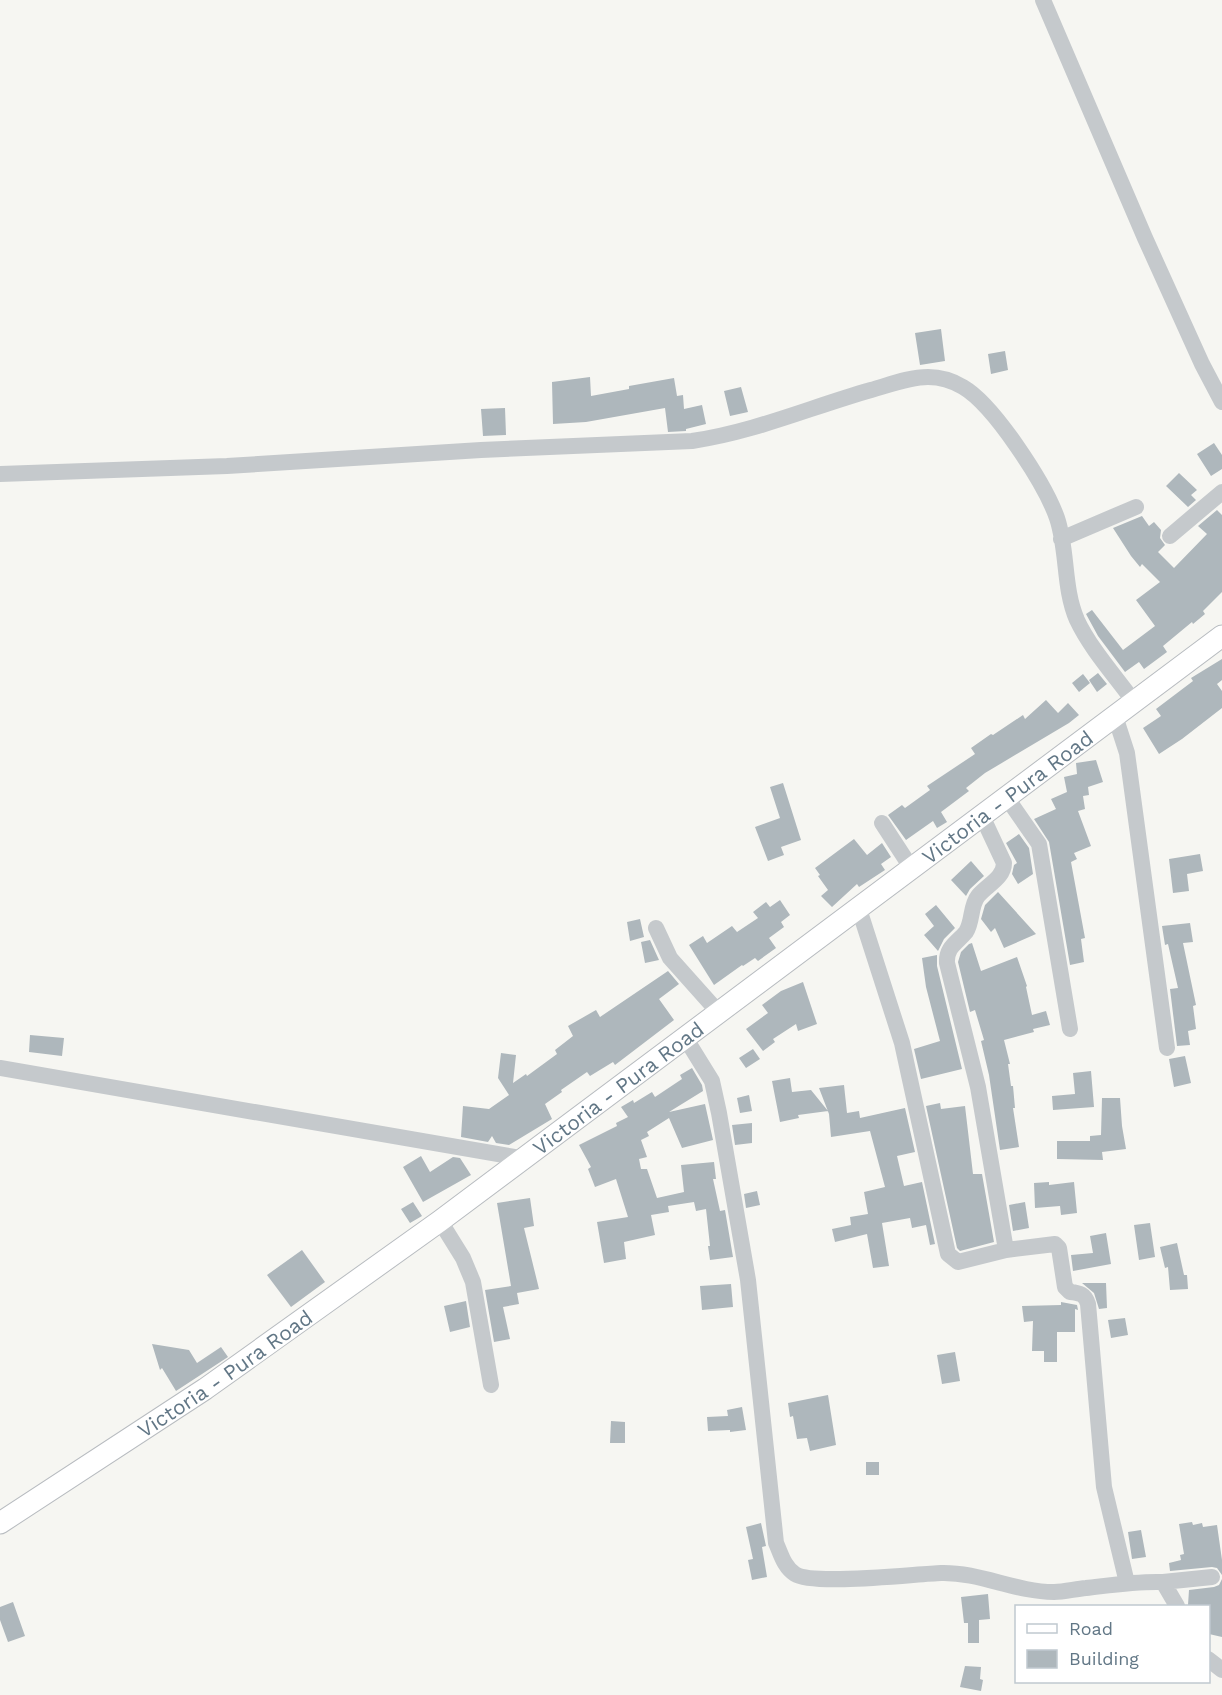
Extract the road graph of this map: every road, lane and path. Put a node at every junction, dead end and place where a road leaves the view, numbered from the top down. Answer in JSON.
{"nodes":[{"id":1,"x":1043,"y":0,"type":"edge"},
{"id":2,"x":1222,"y":402,"type":"edge"},
{"id":3,"x":0,"y":474,"type":"edge"},
{"id":4,"x":1222,"y":492,"type":"edge"},
{"id":5,"x":1136,"y":507,"type":"dead end"},
{"id":6,"x":1170,"y":536,"type":"dead end"},
{"id":7,"x":1061,"y":539,"type":"junction"},
{"id":8,"x":1222,"y":636,"type":"edge"},
{"id":9,"x":1134,"y":702,"type":"junction"},
{"id":10,"x":1115,"y":716,"type":"junction"},
{"id":11,"x":1007,"y":798,"type":"junction"},
{"id":12,"x":982,"y":816,"type":"junction"},
{"id":13,"x":882,"y":823,"type":"dead end"},
{"id":14,"x":912,"y":869,"type":"junction"},
{"id":15,"x":859,"y":909,"type":"junction"},
{"id":16,"x":656,"y":928,"type":"dead end"},
{"id":17,"x":720,"y":1014,"type":"junction"},
{"id":18,"x":1070,"y":1029,"type":"dead end"},
{"id":19,"x":686,"y":1039,"type":"junction"},
{"id":20,"x":1167,"y":1048,"type":"dead end"},
{"id":21,"x":0,"y":1068,"type":"edge"},
{"id":22,"x":526,"y":1159,"type":"junction"},
{"id":23,"x":440,"y":1221,"type":"junction"},
{"id":24,"x":1006,"y":1250,"type":"junction"},
{"id":25,"x":491,"y":1385,"type":"dead end"},
{"id":26,"x":0,"y":1523,"type":"edge"},
{"id":27,"x":1212,"y":1577,"type":"dead end"},
{"id":28,"x":1163,"y":1582,"type":"junction"},
{"id":29,"x":1127,"y":1583,"type":"junction"},
{"id":30,"x":1176,"y":1605,"type":"edge"},
{"id":31,"x":1210,"y":1660,"type":"edge"},
{"id":32,"x":1222,"y":1670,"type":"edge"}],
"edges":[{"from":1,"to":2,"type":"street"},
{"from":3,"to":7,"type":"street"},
{"from":4,"to":6,"type":"street"},
{"from":5,"to":7,"type":"street"},
{"from":7,"to":9,"type":"street"},
{"from":8,"to":9,"type":"main road","name":"Victoria - Pura Road"},
{"from":9,"to":10,"type":"main road","name":"Victoria - Pura Road"},
{"from":10,"to":11,"type":"main road","name":"Victoria - Pura Road"},
{"from":10,"to":20,"type":"street"},
{"from":11,"to":12,"type":"main road","name":"Victoria - Pura Road"},
{"from":11,"to":18,"type":"street"},
{"from":12,"to":14,"type":"main road","name":"Victoria - Pura Road"},
{"from":12,"to":24,"type":"street"},
{"from":13,"to":14,"type":"street"},
{"from":14,"to":15,"type":"main road","name":"Victoria - Pura Road"},
{"from":15,"to":17,"type":"main road","name":"Victoria - Pura Road"},
{"from":15,"to":24,"type":"street"},
{"from":16,"to":17,"type":"street"},
{"from":17,"to":19,"type":"main road","name":"Victoria - Pura Road"},
{"from":19,"to":22,"type":"main road","name":"Victoria - Pura Road"},
{"from":19,"to":29,"type":"street"},
{"from":21,"to":22,"type":"street"},
{"from":22,"to":23,"type":"main road","name":"Victoria - Pura Road"},
{"from":23,"to":25,"type":"street"},
{"from":23,"to":26,"type":"main road","name":"Victoria - Pura Road"},
{"from":24,"to":29,"type":"street"},
{"from":27,"to":28,"type":"street"},
{"from":28,"to":29,"type":"street"},
{"from":28,"to":30,"type":"street"},
{"from":31,"to":32,"type":"street"}]}
